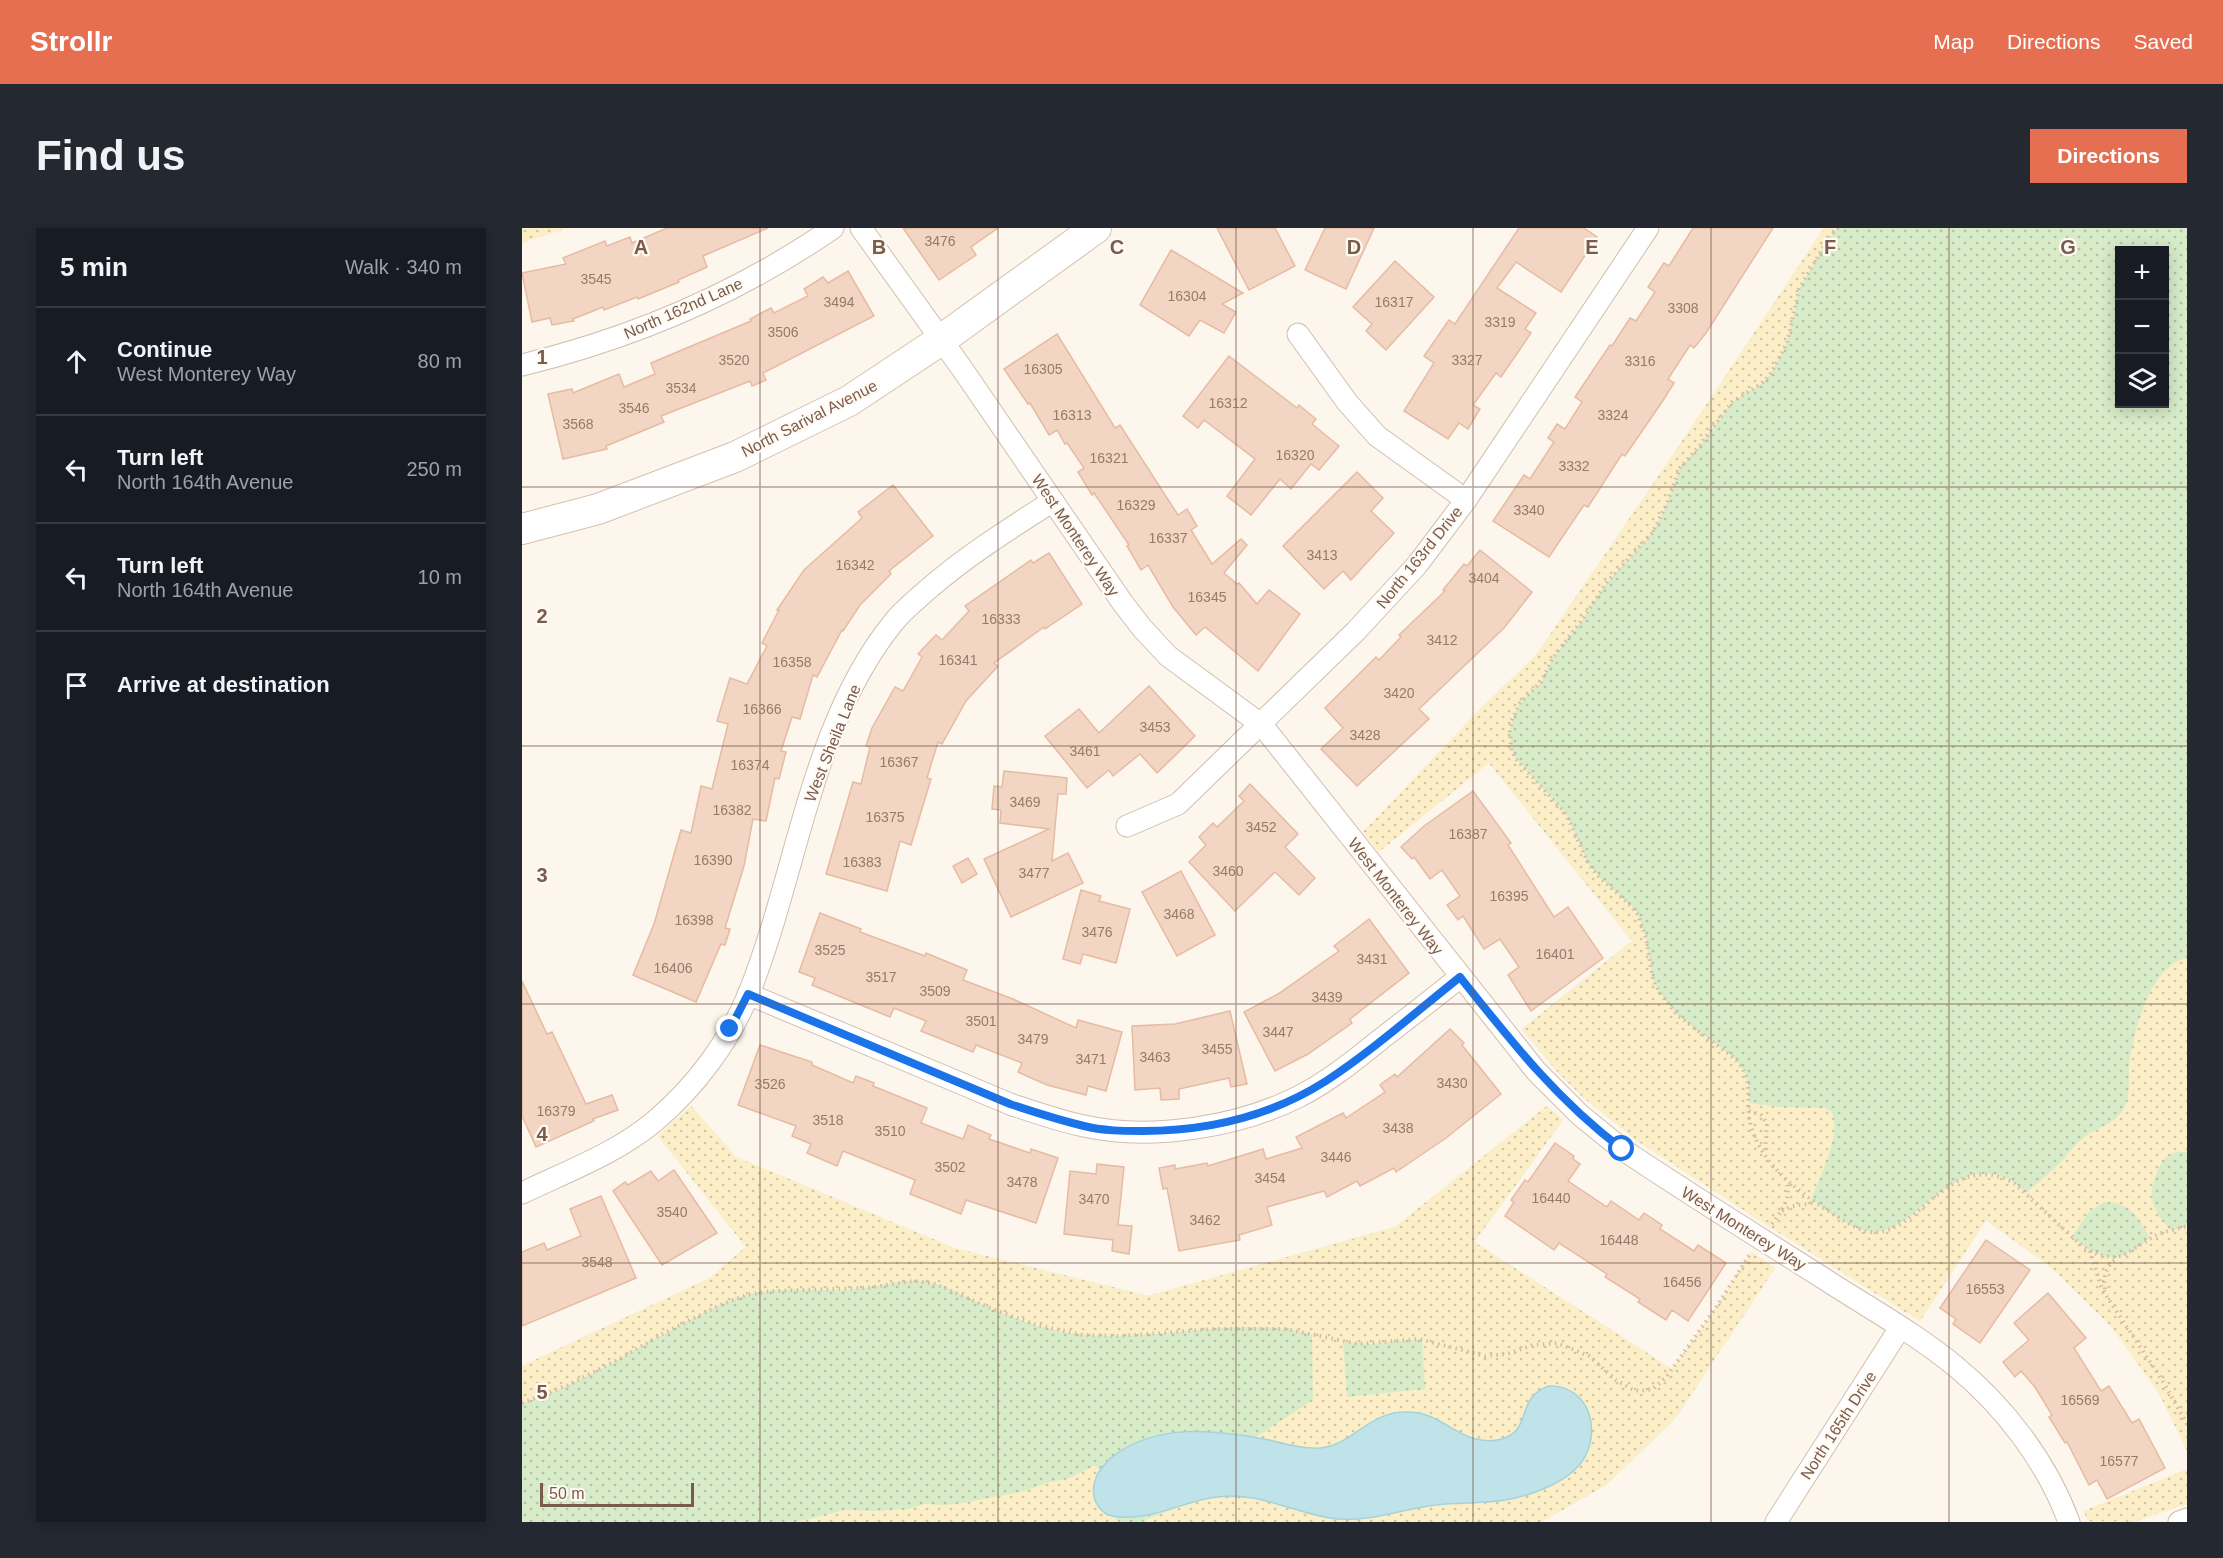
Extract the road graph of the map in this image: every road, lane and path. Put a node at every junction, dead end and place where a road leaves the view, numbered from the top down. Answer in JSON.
{"nodes":[{"id":1,"x":833,"y":228,"type":"edge"},
{"id":2,"x":861,"y":228,"type":"edge"},
{"id":3,"x":1096,"y":228,"type":"edge"},
{"id":4,"x":1648,"y":228,"type":"edge"},
{"id":5,"x":1838,"y":228,"type":"edge"},
{"id":6,"x":1298,"y":334,"type":"dead end"},
{"id":7,"x":942,"y":340,"type":"junction"},
{"id":8,"x":522,"y":364,"type":"edge"},
{"id":9,"x":1466,"y":500,"type":"junction"},
{"id":10,"x":1053,"y":501,"type":"junction"},
{"id":11,"x":522,"y":529,"type":"edge"},
{"id":12,"x":1262,"y":725,"type":"junction"},
{"id":13,"x":1127,"y":826,"type":"dead end"},
{"id":14,"x":1460,"y":977,"type":"junction"},
{"id":15,"x":748,"y":994,"type":"junction"},
{"id":16,"x":1749,"y":1111,"type":"junction"},
{"id":17,"x":1765,"y":1154,"type":"junction"},
{"id":18,"x":1786,"y":1180,"type":"junction"},
{"id":19,"x":522,"y":1193,"type":"edge"},
{"id":20,"x":1817,"y":1203,"type":"junction"},
{"id":21,"x":1782,"y":1211,"type":"junction"},
{"id":22,"x":2187,"y":1226,"type":"edge"},
{"id":23,"x":1761,"y":1239,"type":"junction"},
{"id":24,"x":2090,"y":1251,"type":"junction"},
{"id":25,"x":2122,"y":1256,"type":"junction"},
{"id":26,"x":2107,"y":1297,"type":"junction"},
{"id":27,"x":1900,"y":1328,"type":"junction"},
{"id":28,"x":522,"y":1403,"type":"edge"},
{"id":29,"x":2187,"y":1424,"type":"edge"},
{"id":30,"x":2187,"y":1519,"type":"edge"},
{"id":31,"x":1776,"y":1522,"type":"edge"},
{"id":32,"x":2069,"y":1522,"type":"edge"},
{"id":33,"x":2179,"y":1522,"type":"edge"}],
"edges":[{"from":1,"to":8,"type":"street","name":"North 162nd Lane"},
{"from":2,"to":7,"type":"street","name":"West Monterey Way"},
{"from":3,"to":7,"type":"street","name":"North Sarival Avenue"},
{"from":4,"to":9,"type":"street","name":"North 163rd Drive"},
{"from":5,"to":16,"type":"path"},
{"from":6,"to":9,"type":"street"},
{"from":7,"to":10,"type":"street","name":"West Monterey Way"},
{"from":7,"to":11,"type":"street","name":"North Sarival Avenue"},
{"from":9,"to":12,"type":"street","name":"North 163rd Drive"},
{"from":10,"to":12,"type":"street","name":"West Monterey Way"},
{"from":10,"to":15,"type":"street","name":"West Sheila Lane"},
{"from":12,"to":13,"type":"street","name":"North 163rd Drive"},
{"from":12,"to":14,"type":"street","name":"West Monterey Way"},
{"from":14,"to":15,"type":"street"},
{"from":14,"to":23,"type":"street","name":"West Monterey Way"},
{"from":15,"to":19,"type":"street","name":"West Sheila Lane"},
{"from":16,"to":17,"type":"path"},
{"from":16,"to":17,"type":"path"},
{"from":17,"to":18,"type":"path"},
{"from":18,"to":20,"type":"path"},
{"from":18,"to":21,"type":"path"},
{"from":20,"to":21,"type":"path"},
{"from":20,"to":24,"type":"path"},
{"from":21,"to":23,"type":"path"},
{"from":22,"to":25,"type":"path"},
{"from":23,"to":27,"type":"street","name":"West Monterey Way"},
{"from":23,"to":28,"type":"path"},
{"from":24,"to":25,"type":"path"},
{"from":24,"to":26,"type":"path"},
{"from":25,"to":26,"type":"path"},
{"from":26,"to":29,"type":"path"},
{"from":27,"to":31,"type":"street","name":"North 165th Drive"},
{"from":27,"to":32,"type":"street","name":"West Monterey Way"},
{"from":30,"to":33,"type":"street"}]}
